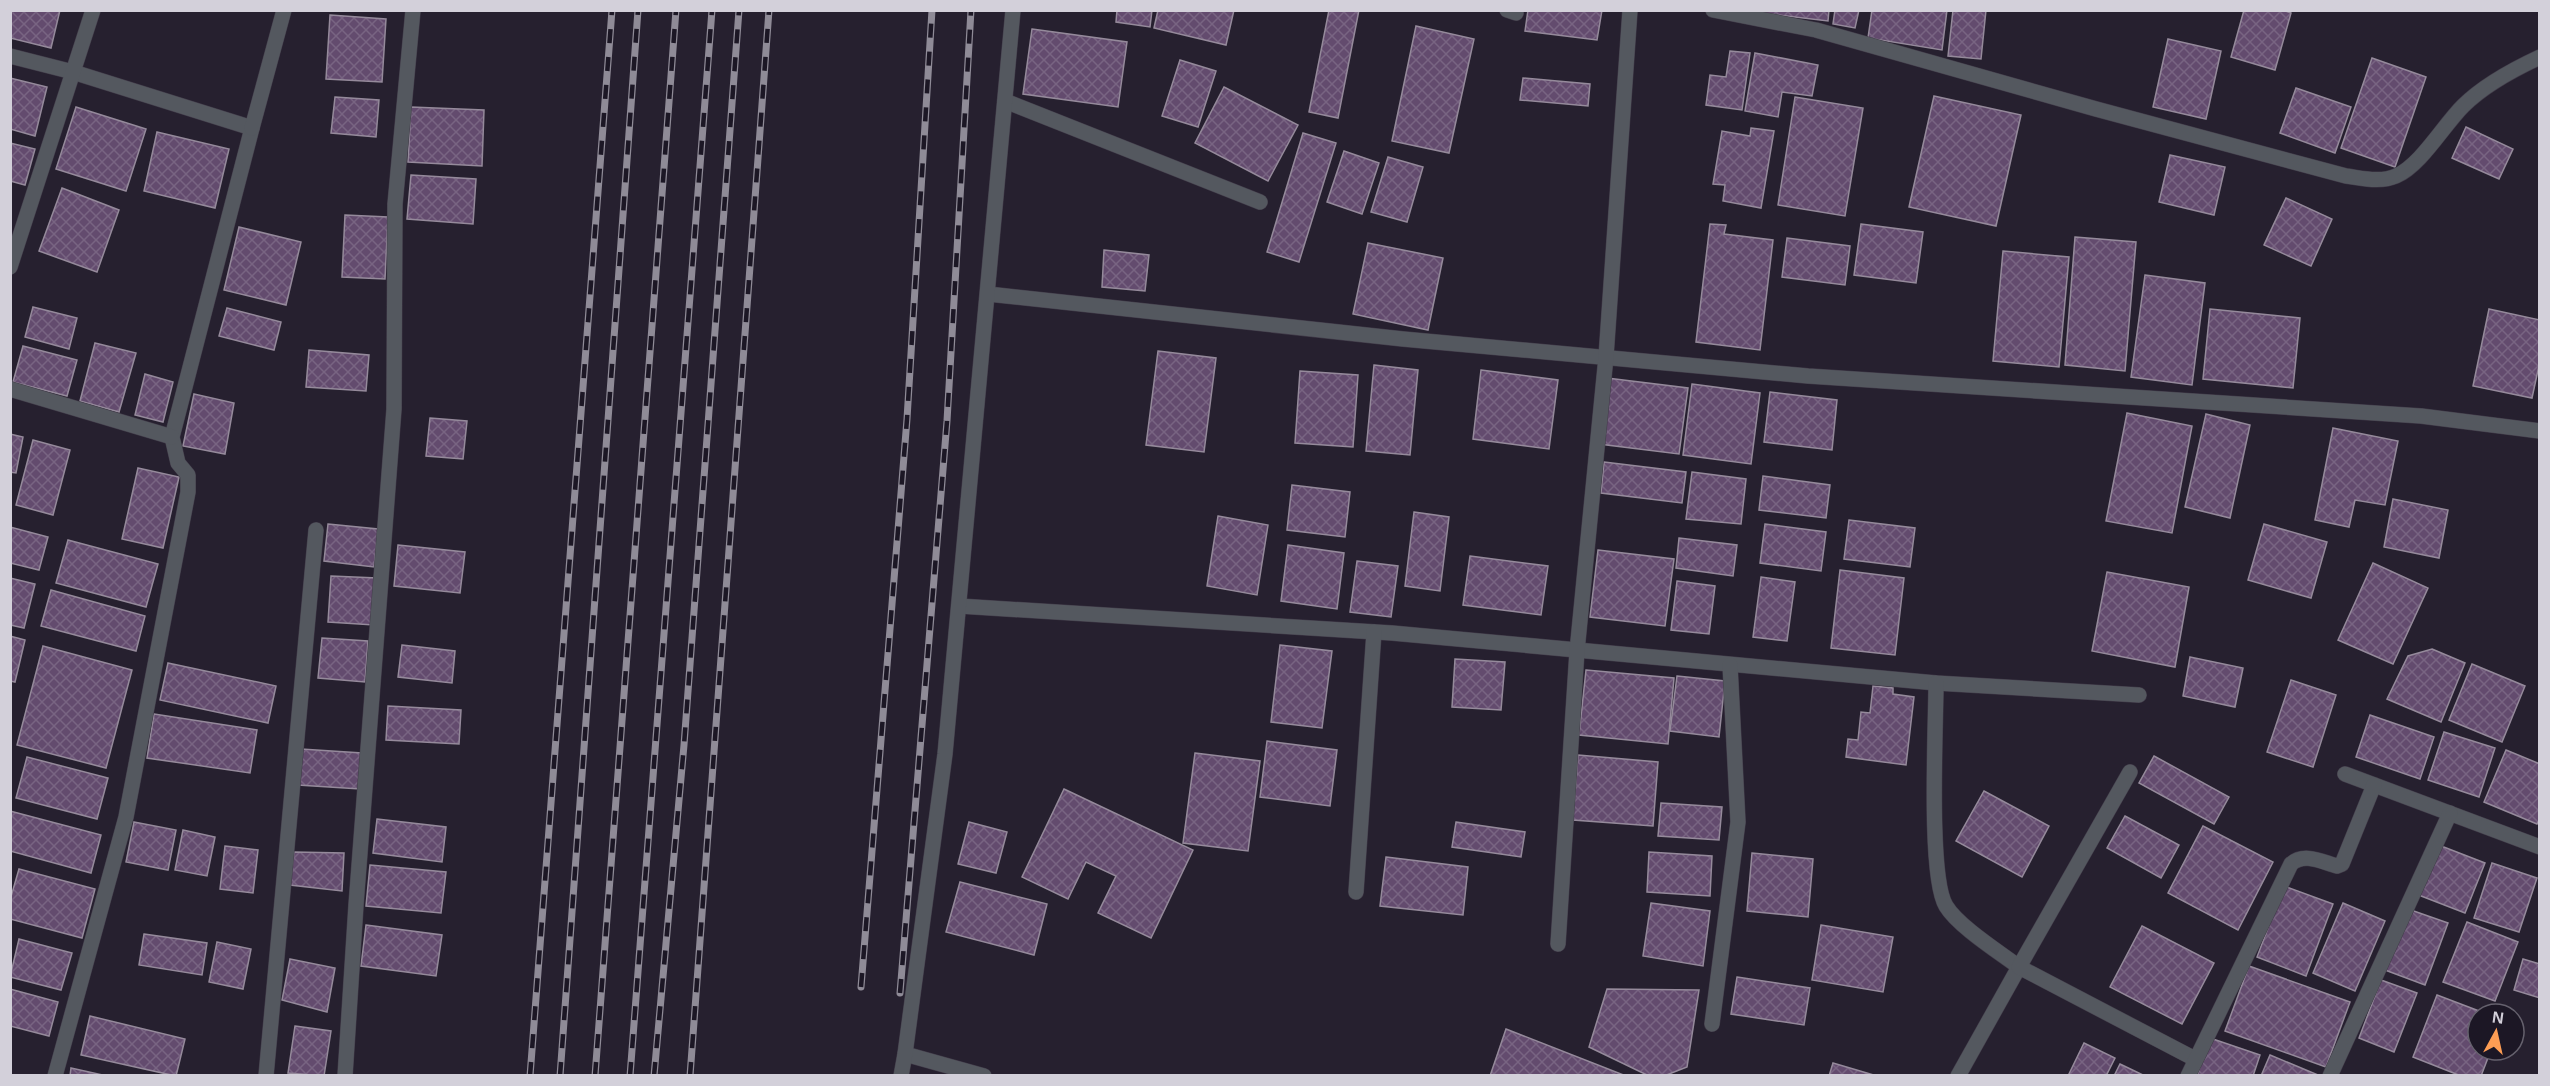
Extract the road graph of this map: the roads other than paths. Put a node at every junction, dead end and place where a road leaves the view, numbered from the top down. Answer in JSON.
{"nodes":[{"id":1,"x":93,"y":10,"type":"edge"},
{"id":2,"x":284,"y":10,"type":"edge"},
{"id":3,"x":413,"y":10,"type":"edge"},
{"id":4,"x":1013,"y":10,"type":"edge"},
{"id":5,"x":1630,"y":10,"type":"edge"},
{"id":6,"x":1713,"y":10,"type":"edge"},
{"id":7,"x":10,"y":56,"type":"edge"},
{"id":8,"x":2540,"y":57,"type":"edge"},
{"id":9,"x":73,"y":72,"type":"junction"},
{"id":10,"x":1005,"y":101,"type":"junction"},
{"id":11,"x":252,"y":128,"type":"junction"},
{"id":12,"x":1260,"y":202,"type":"dead end"},
{"id":13,"x":10,"y":267,"type":"edge"},
{"id":14,"x":988,"y":294,"type":"junction"},
{"id":15,"x":1606,"y":357,"type":"junction"},
{"id":16,"x":10,"y":389,"type":"edge"},
{"id":17,"x":2540,"y":431,"type":"edge"},
{"id":18,"x":172,"y":437,"type":"junction"},
{"id":19,"x":316,"y":530,"type":"dead end"},
{"id":20,"x":959,"y":606,"type":"junction"},
{"id":21,"x":1374,"y":632,"type":"junction"},
{"id":22,"x":1577,"y":651,"type":"junction"},
{"id":23,"x":1730,"y":665,"type":"junction"},
{"id":24,"x":1936,"y":683,"type":"junction"},
{"id":25,"x":2139,"y":695,"type":"dead end"},
{"id":26,"x":2130,"y":772,"type":"dead end"},
{"id":27,"x":2345,"y":774,"type":"dead end"},
{"id":28,"x":2374,"y":785,"type":"junction"},
{"id":29,"x":2450,"y":813,"type":"junction"},
{"id":30,"x":2540,"y":847,"type":"edge"},
{"id":31,"x":1356,"y":892,"type":"dead end"},
{"id":32,"x":1558,"y":944,"type":"dead end"},
{"id":33,"x":2019,"y":967,"type":"junction"},
{"id":34,"x":1712,"y":1024,"type":"dead end"},
{"id":35,"x":905,"y":1054,"type":"junction"},
{"id":36,"x":2195,"y":1059,"type":"junction"},
{"id":37,"x":55,"y":1076,"type":"edge"},
{"id":38,"x":266,"y":1076,"type":"edge"},
{"id":39,"x":345,"y":1076,"type":"edge"},
{"id":40,"x":901,"y":1076,"type":"edge"},
{"id":41,"x":984,"y":1076,"type":"edge"},
{"id":42,"x":1958,"y":1076,"type":"edge"},
{"id":43,"x":2188,"y":1076,"type":"edge"},
{"id":44,"x":2330,"y":1076,"type":"edge"}],
"edges":[{"from":1,"to":9,"type":"street"},
{"from":2,"to":11,"type":"street"},
{"from":3,"to":39,"type":"street"},
{"from":4,"to":10,"type":"street"},
{"from":5,"to":15,"type":"street"},
{"from":6,"to":8,"type":"street"},
{"from":7,"to":9,"type":"street"},
{"from":9,"to":11,"type":"street"},
{"from":9,"to":13,"type":"street"},
{"from":10,"to":12,"type":"street"},
{"from":10,"to":14,"type":"street"},
{"from":11,"to":18,"type":"street"},
{"from":14,"to":15,"type":"street"},
{"from":14,"to":20,"type":"street"},
{"from":15,"to":17,"type":"street"},
{"from":15,"to":22,"type":"street"},
{"from":16,"to":18,"type":"street"},
{"from":18,"to":37,"type":"street"},
{"from":19,"to":38,"type":"street"},
{"from":20,"to":21,"type":"street"},
{"from":20,"to":35,"type":"street"},
{"from":21,"to":22,"type":"street"},
{"from":21,"to":31,"type":"street"},
{"from":22,"to":23,"type":"street"},
{"from":22,"to":32,"type":"street"},
{"from":23,"to":24,"type":"street"},
{"from":23,"to":34,"type":"street"},
{"from":24,"to":25,"type":"street"},
{"from":24,"to":33,"type":"street"},
{"from":26,"to":33,"type":"street"},
{"from":27,"to":28,"type":"street"},
{"from":28,"to":29,"type":"street"},
{"from":28,"to":36,"type":"street"},
{"from":29,"to":30,"type":"street"},
{"from":29,"to":44,"type":"street"},
{"from":33,"to":36,"type":"street"},
{"from":33,"to":42,"type":"street"},
{"from":35,"to":40,"type":"street"},
{"from":35,"to":41,"type":"street"},
{"from":36,"to":43,"type":"street"}]}
